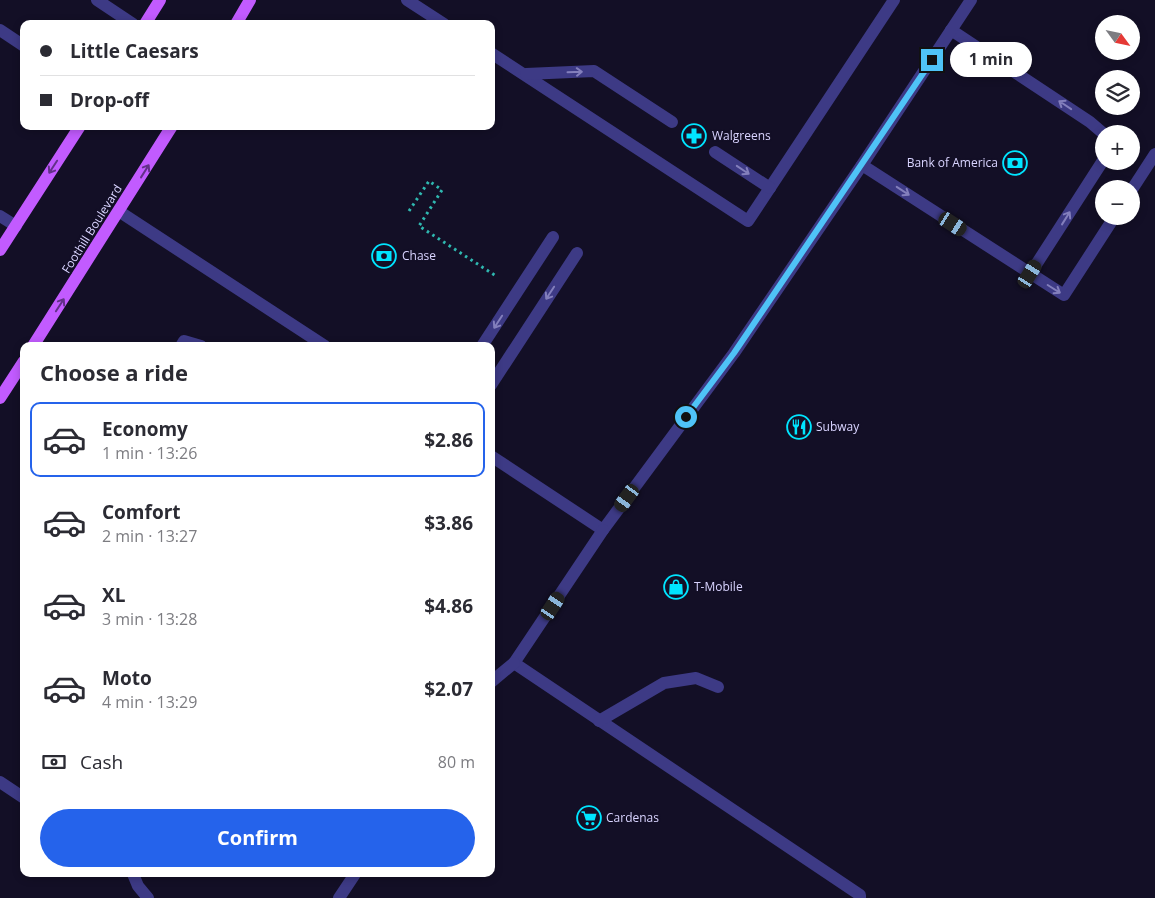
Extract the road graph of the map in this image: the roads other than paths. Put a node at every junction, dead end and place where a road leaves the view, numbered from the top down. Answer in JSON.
{"nodes":[{"id":1,"x":98,"y":0,"type":"edge"},
{"id":2,"x":160,"y":0,"type":"edge"},
{"id":3,"x":250,"y":0,"type":"edge"},
{"id":4,"x":406,"y":0,"type":"edge"},
{"id":5,"x":894,"y":0,"type":"edge"},
{"id":6,"x":971,"y":0,"type":"edge"},
{"id":7,"x":127,"y":20,"type":"edge"},
{"id":8,"x":148,"y":20,"type":"edge"},
{"id":9,"x":238,"y":20,"type":"edge"},
{"id":10,"x":438,"y":20,"type":"edge"},
{"id":11,"x":0,"y":30,"type":"edge"},
{"id":12,"x":952,"y":30,"type":"junction"},
{"id":13,"x":20,"y":43,"type":"edge"},
{"id":14,"x":495,"y":55,"type":"edge"},
{"id":15,"x":526,"y":74,"type":"junction"},
{"id":16,"x":672,"y":122,"type":"dead end"},
{"id":17,"x":1095,"y":127,"type":"edge"},
{"id":18,"x":77,"y":130,"type":"edge"},
{"id":19,"x":170,"y":130,"type":"edge"},
{"id":20,"x":715,"y":152,"type":"dead end"},
{"id":21,"x":1155,"y":154,"type":"edge"},
{"id":22,"x":862,"y":165,"type":"junction"},
{"id":23,"x":1097,"y":170,"type":"edge"},
{"id":24,"x":1138,"y":180,"type":"edge"},
{"id":25,"x":770,"y":188,"type":"junction"},
{"id":26,"x":120,"y":212,"type":"junction"},
{"id":27,"x":0,"y":216,"type":"edge"},
{"id":28,"x":1109,"y":225,"type":"edge"},
{"id":29,"x":16,"y":226,"type":"junction"},
{"id":30,"x":553,"y":237,"type":"dead end"},
{"id":31,"x":0,"y":250,"type":"edge"},
{"id":32,"x":577,"y":253,"type":"dead end"},
{"id":33,"x":1030,"y":274,"type":"junction"},
{"id":34,"x":36,"y":342,"type":"edge"},
{"id":35,"x":320,"y":342,"type":"edge"},
{"id":36,"x":485,"y":342,"type":"edge"},
{"id":37,"x":20,"y":367,"type":"edge"},
{"id":38,"x":495,"y":378,"type":"edge"},
{"id":39,"x":0,"y":398,"type":"edge"},
{"id":40,"x":495,"y":459,"type":"edge"},
{"id":41,"x":603,"y":530,"type":"junction"},
{"id":42,"x":514,"y":663,"type":"junction"},
{"id":43,"x":495,"y":679,"type":"edge"},
{"id":44,"x":718,"y":687,"type":"dead end"},
{"id":45,"x":599,"y":721,"type":"junction"},
{"id":46,"x":0,"y":782,"type":"edge"},
{"id":47,"x":20,"y":795,"type":"edge"},
{"id":48,"x":134,"y":877,"type":"edge"},
{"id":49,"x":353,"y":877,"type":"edge"},
{"id":50,"x":148,"y":898,"type":"edge"},
{"id":51,"x":339,"y":898,"type":"edge"},
{"id":52,"x":860,"y":898,"type":"edge"}],
"edges":[{"from":1,"to":7,"type":"lane"},
{"from":2,"to":8,"type":"main road"},
{"from":3,"to":9,"type":"main road"},
{"from":4,"to":10,"type":"lane"},
{"from":5,"to":25,"type":"lane"},
{"from":6,"to":12,"type":"lane"},
{"from":11,"to":13,"type":"lane"},
{"from":17,"to":12,"type":"lane","one_way":true},
{"from":12,"to":22,"type":"lane"},
{"from":14,"to":15,"type":"lane"},
{"from":15,"to":16,"type":"lane","one_way":true},
{"from":15,"to":25,"type":"lane"},
{"from":18,"to":29,"type":"main road","one_way":true},
{"from":26,"to":19,"type":"main road","name":"Foothill Boulevard","one_way":true},
{"from":20,"to":25,"type":"lane","one_way":true},
{"from":21,"to":24,"type":"lane"},
{"from":22,"to":33,"type":"lane","one_way":true},
{"from":22,"to":41,"type":"lane"},
{"from":33,"to":23,"type":"lane","one_way":true},
{"from":34,"to":26,"type":"main road","name":"Foothill Boulevard","one_way":true},
{"from":26,"to":35,"type":"lane"},
{"from":27,"to":29,"type":"lane"},
{"from":33,"to":28,"type":"lane","one_way":true},
{"from":29,"to":31,"type":"main road"},
{"from":30,"to":36,"type":"lane","one_way":true},
{"from":32,"to":38,"type":"lane","one_way":true},
{"from":37,"to":39,"type":"main road"},
{"from":40,"to":41,"type":"lane"},
{"from":41,"to":42,"type":"lane"},
{"from":42,"to":43,"type":"lane"},
{"from":42,"to":45,"type":"lane"},
{"from":44,"to":45,"type":"lane"},
{"from":45,"to":52,"type":"lane"},
{"from":46,"to":47,"type":"lane"},
{"from":48,"to":50,"type":"lane"},
{"from":49,"to":51,"type":"lane"}]}
